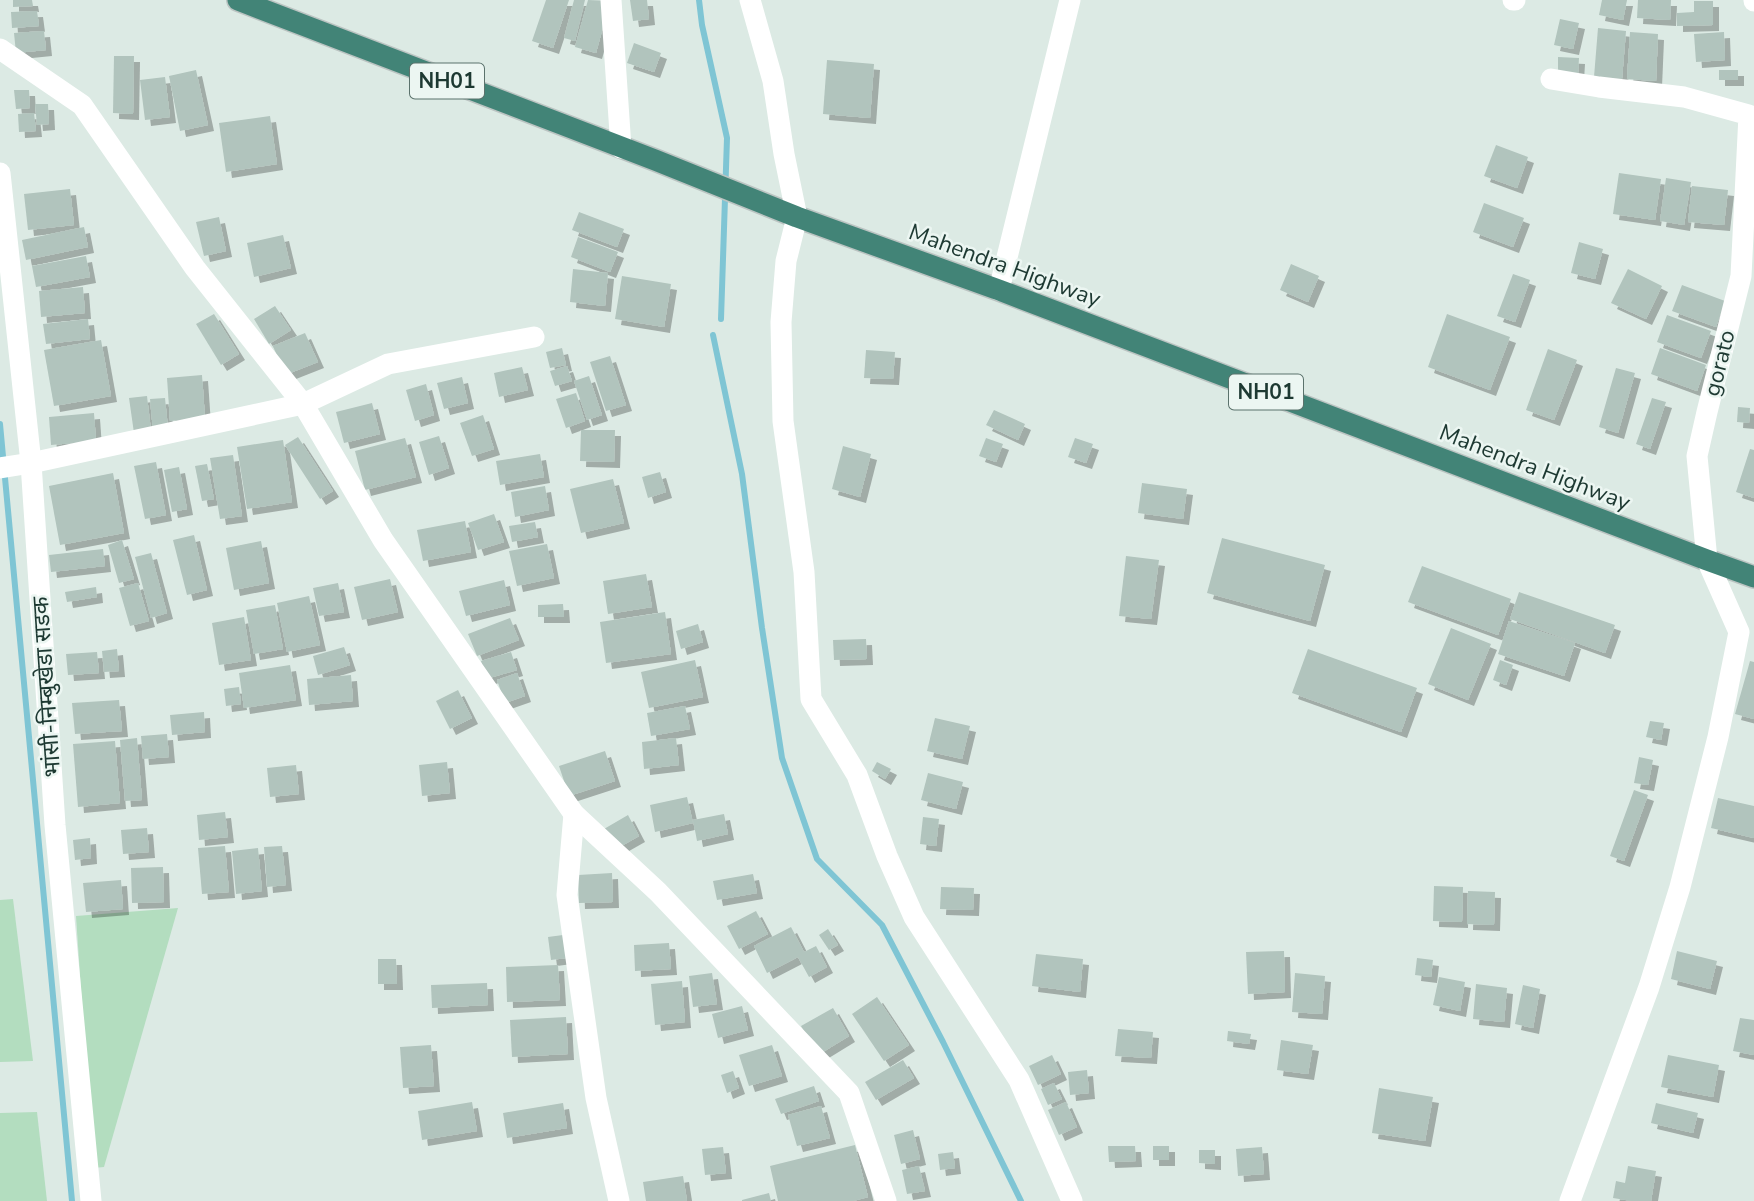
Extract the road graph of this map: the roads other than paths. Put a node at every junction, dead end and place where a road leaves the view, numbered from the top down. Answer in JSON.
{"nodes":[{"id":1,"x":238,"y":0,"type":"edge"},
{"id":2,"x":611,"y":0,"type":"edge"},
{"id":3,"x":750,"y":0,"type":"edge"},
{"id":4,"x":1070,"y":0,"type":"edge"},
{"id":5,"x":0,"y":49,"type":"edge"},
{"id":6,"x":1551,"y":79,"type":"dead end"},
{"id":7,"x":621,"y":148,"type":"junction"},
{"id":8,"x":0,"y":173,"type":"edge"},
{"id":9,"x":788,"y":213,"type":"junction"},
{"id":10,"x":999,"y":290,"type":"junction"},
{"id":11,"x":534,"y":337,"type":"dead end"},
{"id":12,"x":303,"y":404,"type":"junction"},
{"id":13,"x":15,"y":465,"type":"edge"},
{"id":14,"x":1707,"y":560,"type":"junction"},
{"id":15,"x":1754,"y":577,"type":"edge"},
{"id":16,"x":574,"y":814,"type":"junction"},
{"id":17,"x":91,"y":1201,"type":"edge"},
{"id":18,"x":619,"y":1201,"type":"edge"},
{"id":19,"x":886,"y":1201,"type":"edge"},
{"id":20,"x":1072,"y":1201,"type":"edge"},
{"id":21,"x":1570,"y":1201,"type":"edge"}],
"edges":[{"from":1,"to":7,"type":"highway","name":"Mahendra Highway","number":"NH01"},
{"from":2,"to":7,"type":"street"},
{"from":3,"to":9,"type":"street"},
{"from":4,"to":10,"type":"street"},
{"from":5,"to":12,"type":"street"},
{"from":6,"to":14,"type":"street","name":"gorato"},
{"from":7,"to":9,"type":"highway","name":"Mahendra Highway","number":"NH01"},
{"from":8,"to":13,"type":"street","name":"भांसी-निम्बुखेडा सडक"},
{"from":9,"to":10,"type":"highway","name":"Mahendra Highway","number":"NH01"},
{"from":9,"to":20,"type":"street"},
{"from":10,"to":14,"type":"highway","name":"Mahendra Highway","number":"NH01"},
{"from":11,"to":12,"type":"street"},
{"from":12,"to":13,"type":"street"},
{"from":12,"to":16,"type":"street"},
{"from":13,"to":17,"type":"street","name":"भांसी-निम्बुखेडा सडक"},
{"from":14,"to":15,"type":"highway","name":"Mahendra Highway","number":"NH01"},
{"from":14,"to":21,"type":"street"},
{"from":16,"to":18,"type":"street"},
{"from":16,"to":19,"type":"street"}]}
